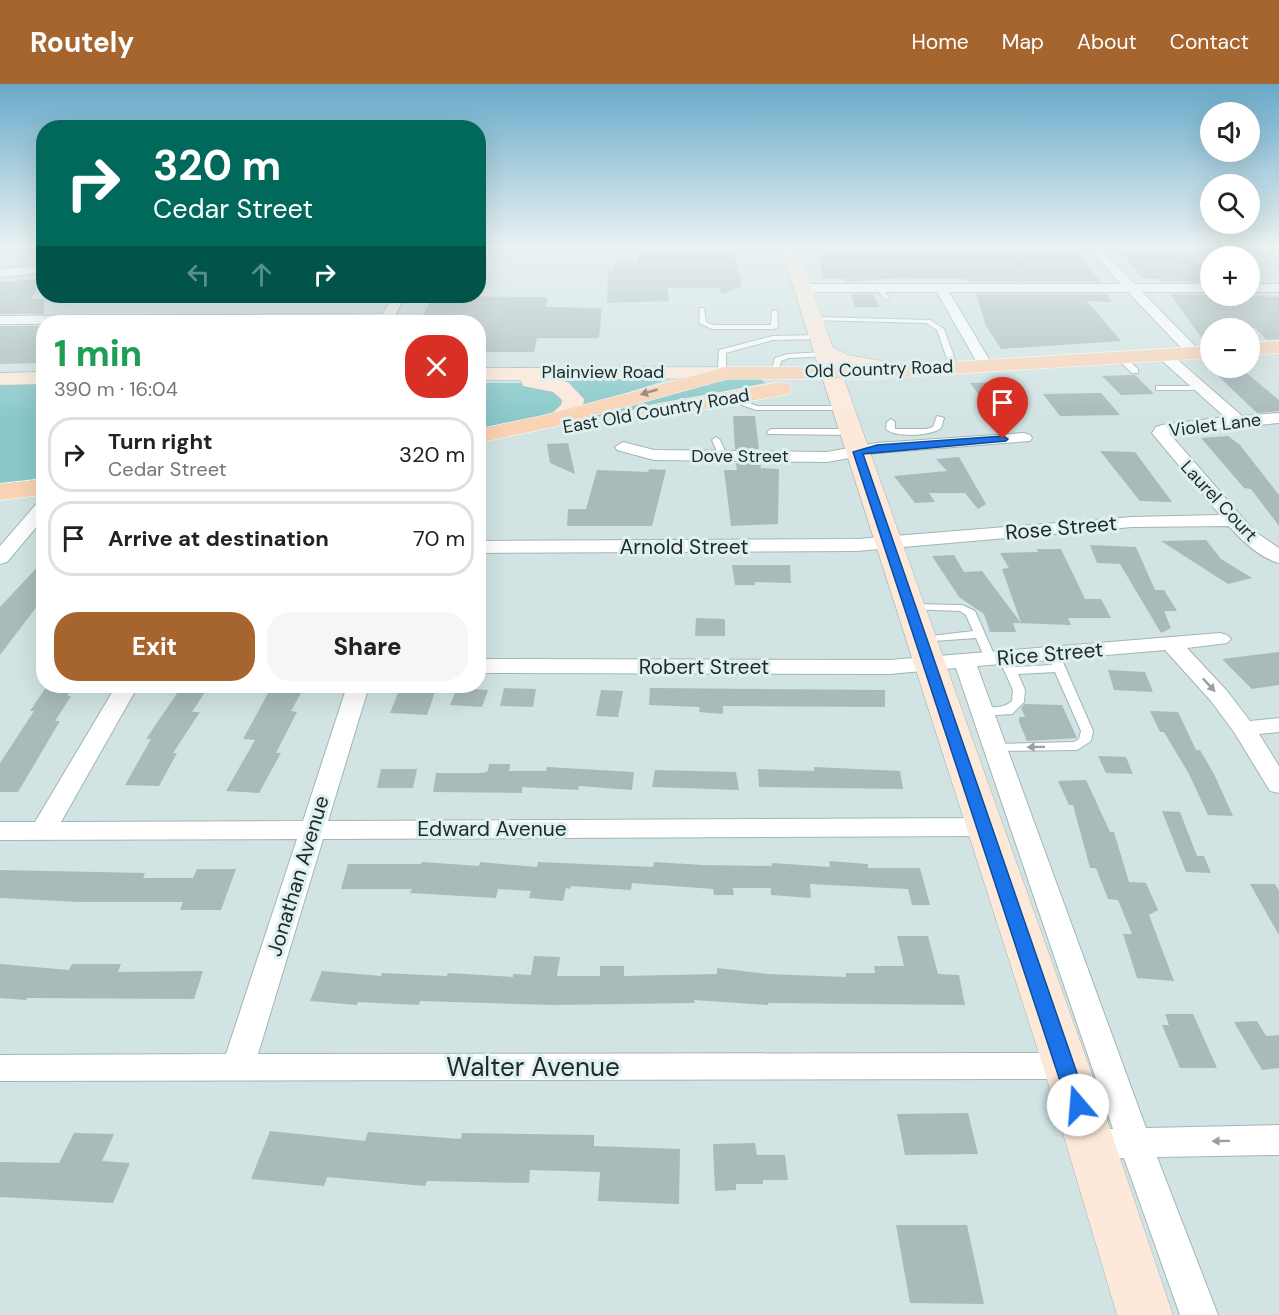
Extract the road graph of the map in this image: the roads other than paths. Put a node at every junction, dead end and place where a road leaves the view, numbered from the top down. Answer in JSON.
{"nodes":[{"id":1,"x":807,"y":303,"type":"edge"},
{"id":2,"x":950,"y":303,"type":"edge"},
{"id":3,"x":1148,"y":303,"type":"edge"},
{"id":4,"x":212,"y":307,"type":"dead end"},
{"id":5,"x":702,"y":309,"type":"dead end"},
{"id":6,"x":775,"y":311,"type":"dead end"},
{"id":7,"x":205,"y":315,"type":"edge"},
{"id":8,"x":0,"y":320,"type":"edge"},
{"id":9,"x":36,"y":320,"type":"edge"},
{"id":10,"x":822,"y":347,"type":"junction"},
{"id":11,"x":1279,"y":347,"type":"edge"},
{"id":12,"x":1260,"y":348,"type":"edge"},
{"id":13,"x":1200,"y":350,"type":"edge"},
{"id":14,"x":1200,"y":352,"type":"edge"},
{"id":15,"x":1164,"y":355,"type":"junction"},
{"id":16,"x":952,"y":359,"type":"junction"},
{"id":17,"x":986,"y":366,"type":"junction"},
{"id":18,"x":775,"y":369,"type":"junction"},
{"id":19,"x":727,"y":374,"type":"junction"},
{"id":20,"x":486,"y":376,"type":"edge"},
{"id":21,"x":486,"y":377,"type":"edge"},
{"id":22,"x":36,"y":378,"type":"edge"},
{"id":23,"x":0,"y":379,"type":"edge"},
{"id":24,"x":1159,"y":388,"type":"dead end"},
{"id":25,"x":1200,"y":388,"type":"junction"},
{"id":26,"x":730,"y":398,"type":"junction"},
{"id":27,"x":787,"y":408,"type":"junction"},
{"id":28,"x":843,"y":408,"type":"junction"},
{"id":29,"x":940,"y":418,"type":"dead end"},
{"id":30,"x":1279,"y":418,"type":"edge"},
{"id":31,"x":557,"y":419,"type":"junction"},
{"id":32,"x":1238,"y":421,"type":"junction"},
{"id":33,"x":891,"y":422,"type":"dead end"},
{"id":34,"x":771,"y":432,"type":"dead end"},
{"id":35,"x":486,"y":436,"type":"edge"},
{"id":36,"x":486,"y":437,"type":"edge"},
{"id":37,"x":1024,"y":438,"type":"dead end"},
{"id":38,"x":1163,"y":439,"type":"joint"},
{"id":39,"x":855,"y":442,"type":"junction"},
{"id":40,"x":623,"y":447,"type":"dead end"},
{"id":41,"x":36,"y":488,"type":"edge"},
{"id":42,"x":0,"y":492,"type":"edge"},
{"id":43,"x":36,"y":515,"type":"edge"},
{"id":44,"x":1234,"y":520,"type":"junction"},
{"id":45,"x":888,"y":542,"type":"junction"},
{"id":46,"x":486,"y":547,"type":"edge"},
{"id":47,"x":1279,"y":557,"type":"edge"},
{"id":48,"x":0,"y":558,"type":"edge"},
{"id":49,"x":911,"y":608,"type":"junction"},
{"id":50,"x":980,"y":634,"type":"junction"},
{"id":51,"x":1220,"y":639,"type":"dead end"},
{"id":52,"x":1170,"y":643,"type":"junction"},
{"id":53,"x":926,"y":652,"type":"junction"},
{"id":54,"x":1056,"y":661,"type":"junction"},
{"id":55,"x":992,"y":662,"type":"junction"},
{"id":56,"x":486,"y":666,"type":"edge"},
{"id":57,"x":123,"y":693,"type":"edge"},
{"id":58,"x":356,"y":693,"type":"edge"},
{"id":59,"x":995,"y":712,"type":"junction"},
{"id":60,"x":1279,"y":725,"type":"edge"},
{"id":61,"x":1244,"y":729,"type":"junction"},
{"id":62,"x":995,"y":748,"type":"junction"},
{"id":63,"x":1279,"y":785,"type":"edge"},
{"id":64,"x":985,"y":827,"type":"junction"},
{"id":65,"x":313,"y":830,"type":"junction"},
{"id":66,"x":0,"y":831,"type":"edge"},
{"id":67,"x":43,"y":831,"type":"junction"},
{"id":68,"x":1065,"y":1066,"type":"junction"},
{"id":69,"x":238,"y":1067,"type":"junction"},
{"id":70,"x":0,"y":1068,"type":"edge"},
{"id":71,"x":1279,"y":1140,"type":"edge"},
{"id":72,"x":1113,"y":1143,"type":"junction"},
{"id":73,"x":1145,"y":1315,"type":"edge"},
{"id":74,"x":1199,"y":1315,"type":"edge"}],
"edges":[{"from":1,"to":10,"type":"main road"},
{"from":2,"to":17,"type":"street"},
{"from":3,"to":13,"type":"street"},
{"from":4,"to":7,"type":"street"},
{"from":5,"to":6,"type":"lane"},
{"from":8,"to":9,"type":"street"},
{"from":10,"to":16,"type":"main road","name":"Old Country Road"},
{"from":10,"to":16,"type":"lane"},
{"from":10,"to":18,"type":"lane"},
{"from":10,"to":18,"type":"main road","name":"East Old Country Road"},
{"from":10,"to":19,"type":"lane"},
{"from":10,"to":28,"type":"main road"},
{"from":11,"to":12,"type":"main road"},
{"from":14,"to":15,"type":"main road","name":"Old Country Road"},
{"from":15,"to":17,"type":"main road","name":"Old Country Road"},
{"from":15,"to":25,"type":"street"},
{"from":16,"to":17,"type":"main road","name":"Old Country Road"},
{"from":18,"to":19,"type":"main road","name":"Old Country Road"},
{"from":18,"to":26,"type":"main road","name":"East Old Country Road"},
{"from":18,"to":27,"type":"lane"},
{"from":19,"to":20,"type":"main road","name":"Plainview Road"},
{"from":19,"to":31,"type":"main road","name":"East Old Country Road","one_way":true},
{"from":21,"to":31,"type":"main road"},
{"from":22,"to":23,"type":"main road"},
{"from":24,"to":25,"type":"lane"},
{"from":25,"to":32,"type":"street"},
{"from":26,"to":27,"type":"lane"},
{"from":26,"to":36,"type":"main road","name":"East Old Country Road"},
{"from":27,"to":28,"type":"lane"},
{"from":28,"to":39,"type":"main road"},
{"from":29,"to":33,"type":"lane"},
{"from":30,"to":32,"type":"street","name":"Violet Lane"},
{"from":31,"to":35,"type":"main road","name":"East Old Country Road"},
{"from":32,"to":38,"type":"street","name":"Violet Lane"},
{"from":34,"to":39,"type":"lane"},
{"from":37,"to":39,"type":"street","name":"Dove Street"},
{"from":38,"to":44,"type":"street","name":"Laurel Court"},
{"from":39,"to":40,"type":"street","name":"Dove Street"},
{"from":39,"to":45,"type":"main road"},
{"from":41,"to":42,"type":"main road"},
{"from":43,"to":48,"type":"street"},
{"from":44,"to":45,"type":"street","name":"Rose Street"},
{"from":44,"to":47,"type":"street","name":"Laurel Court"},
{"from":45,"to":46,"type":"street","name":"Arnold Street"},
{"from":45,"to":49,"type":"main road"},
{"from":49,"to":50,"type":"lane"},
{"from":49,"to":53,"type":"main road"},
{"from":50,"to":53,"type":"lane"},
{"from":50,"to":55,"type":"lane"},
{"from":51,"to":52,"type":"street","name":"Rice Street"},
{"from":52,"to":54,"type":"street","name":"Rice Street"},
{"from":52,"to":61,"type":"street","one_way":true},
{"from":53,"to":55,"type":"street","name":"Rice Street"},
{"from":53,"to":56,"type":"street","name":"Robert Street"},
{"from":53,"to":64,"type":"main road"},
{"from":54,"to":55,"type":"street","name":"Rice Street"},
{"from":54,"to":62,"type":"lane","one_way":true},
{"from":55,"to":59,"type":"street"},
{"from":55,"to":59,"type":"lane"},
{"from":57,"to":67,"type":"street"},
{"from":58,"to":65,"type":"street","name":"Jonathan Avenue"},
{"from":59,"to":62,"type":"street"},
{"from":60,"to":61,"type":"street"},
{"from":61,"to":63,"type":"street"},
{"from":62,"to":72,"type":"street"},
{"from":64,"to":65,"type":"street","name":"Edward Avenue"},
{"from":64,"to":68,"type":"main road"},
{"from":65,"to":67,"type":"street","name":"Edward Avenue"},
{"from":65,"to":69,"type":"street","name":"Jonathan Avenue"},
{"from":66,"to":67,"type":"street","name":"Edward Avenue"},
{"from":68,"to":69,"type":"street","name":"Walter Avenue"},
{"from":68,"to":72,"type":"main road"},
{"from":69,"to":70,"type":"street","name":"Walter Avenue"},
{"from":71,"to":72,"type":"street","one_way":true},
{"from":72,"to":73,"type":"main road"},
{"from":72,"to":74,"type":"street"}]}
